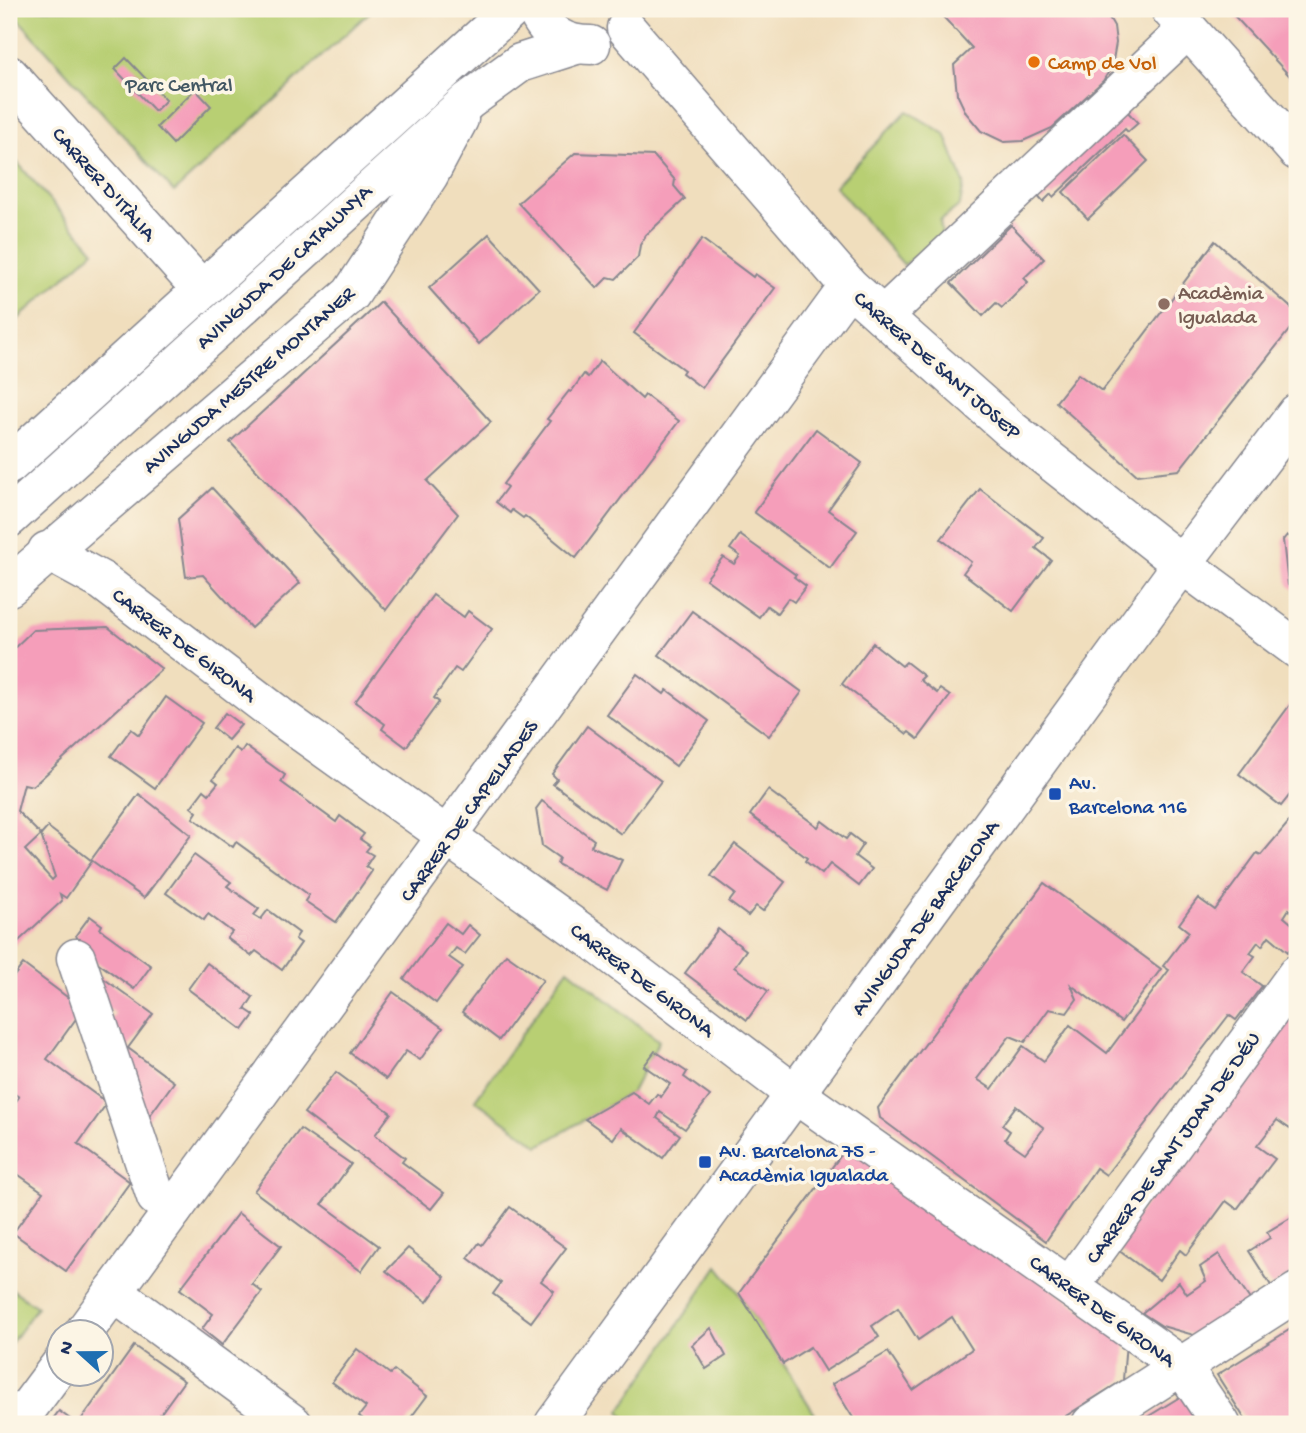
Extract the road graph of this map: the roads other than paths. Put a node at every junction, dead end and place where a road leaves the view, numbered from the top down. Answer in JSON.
{"nodes":[{"id":1,"x":512,"y":9,"type":"edge"},
{"id":2,"x":536,"y":9,"type":"edge"},
{"id":3,"x":631,"y":18,"type":"edge"},
{"id":4,"x":1179,"y":19,"type":"edge"},
{"id":5,"x":576,"y":45,"type":"junction"},
{"id":6,"x":9,"y":75,"type":"edge"},
{"id":7,"x":468,"y":101,"type":"junction"},
{"id":8,"x":1297,"y":151,"type":"edge"},
{"id":9,"x":849,"y":286,"type":"junction"},
{"id":10,"x":202,"y":290,"type":"junction"},
{"id":11,"x":883,"y":316,"type":"junction"},
{"id":12,"x":1297,"y":413,"type":"edge"},
{"id":13,"x":9,"y":465,"type":"edge"},
{"id":14,"x":9,"y":518,"type":"edge"},
{"id":15,"x":47,"y":551,"type":"junction"},
{"id":16,"x":1182,"y":564,"type":"junction"},
{"id":17,"x":9,"y":587,"type":"edge"},
{"id":18,"x":1297,"y":649,"type":"edge"},
{"id":19,"x":449,"y":836,"type":"junction"},
{"id":20,"x":76,"y":958,"type":"dead end"},
{"id":21,"x":1297,"y":974,"type":"edge"},
{"id":22,"x":795,"y":1094,"type":"junction"},
{"id":23,"x":173,"y":1210,"type":"junction"},
{"id":24,"x":1071,"y":1285,"type":"junction"},
{"id":25,"x":113,"y":1292,"type":"junction"},
{"id":26,"x":1297,"y":1292,"type":"edge"},
{"id":27,"x":94,"y":1318,"type":"edge"},
{"id":28,"x":1182,"y":1366,"type":"junction"},
{"id":29,"x":46,"y":1384,"type":"edge"},
{"id":30,"x":16,"y":1424,"type":"edge"},
{"id":31,"x":293,"y":1424,"type":"edge"},
{"id":32,"x":554,"y":1424,"type":"edge"},
{"id":33,"x":1091,"y":1424,"type":"edge"},
{"id":34,"x":1221,"y":1424,"type":"edge"}],
"edges":[{"from":1,"to":10,"type":"street","name":"AVINGUDA DE CATALUNYA"},
{"from":2,"to":5,"type":"street"},
{"from":3,"to":5,"type":"street","name":"AVINGUDA DE CATALUNYA"},
{"from":3,"to":9,"type":"street","name":"CARRER DE SANT JOSEP"},
{"from":4,"to":8,"type":"street"},
{"from":4,"to":11,"type":"street"},
{"from":5,"to":7,"type":"street","name":"AVINGUDA DE CATALUNYA"},
{"from":6,"to":10,"type":"street","name":"CARRER D'ITÀLIA"},
{"from":7,"to":14,"type":"street","name":"AVINGUDA DE CATALUNYA"},
{"from":7,"to":15,"type":"street","name":"AVINGUDA MESTRE MONTANER"},
{"from":9,"to":11,"type":"street","name":"CARRER DE SANT JOSEP"},
{"from":9,"to":19,"type":"street","name":"CARRER DE CAPELLADES"},
{"from":10,"to":13,"type":"street","name":"AVINGUDA DE CATALUNYA"},
{"from":11,"to":16,"type":"street","name":"CARRER DE SANT JOSEP"},
{"from":12,"to":16,"type":"street","name":"AVINGUDA DE BARCELONA"},
{"from":15,"to":17,"type":"street","name":"AVINGUDA MESTRE MONTANER"},
{"from":15,"to":19,"type":"street","name":"CARRER DE GIRONA"},
{"from":16,"to":18,"type":"street","name":"CARRER DE SANT JOSEP"},
{"from":16,"to":22,"type":"street","name":"AVINGUDA DE BARCELONA"},
{"from":19,"to":22,"type":"street","name":"CARRER DE GIRONA"},
{"from":19,"to":23,"type":"street","name":"CARRER DE CAPELLADES"},
{"from":20,"to":23,"type":"street"},
{"from":21,"to":24,"type":"street","name":"CARRER DE SANT JOAN DE DÉU"},
{"from":22,"to":24,"type":"street","name":"CARRER DE GIRONA"},
{"from":22,"to":32,"type":"street","name":"AVINGUDA DE BARCELONA"},
{"from":23,"to":25,"type":"street","name":"CARRER DE CAPELLADES"},
{"from":24,"to":28,"type":"street","name":"CARRER DE GIRONA"},
{"from":25,"to":27,"type":"street","name":"CARRER DE CAPELLADES"},
{"from":25,"to":31,"type":"street"},
{"from":26,"to":28,"type":"street"},
{"from":28,"to":33,"type":"street"},
{"from":28,"to":34,"type":"street","name":"CARRER DE GIRONA"},
{"from":29,"to":30,"type":"street"}]}
